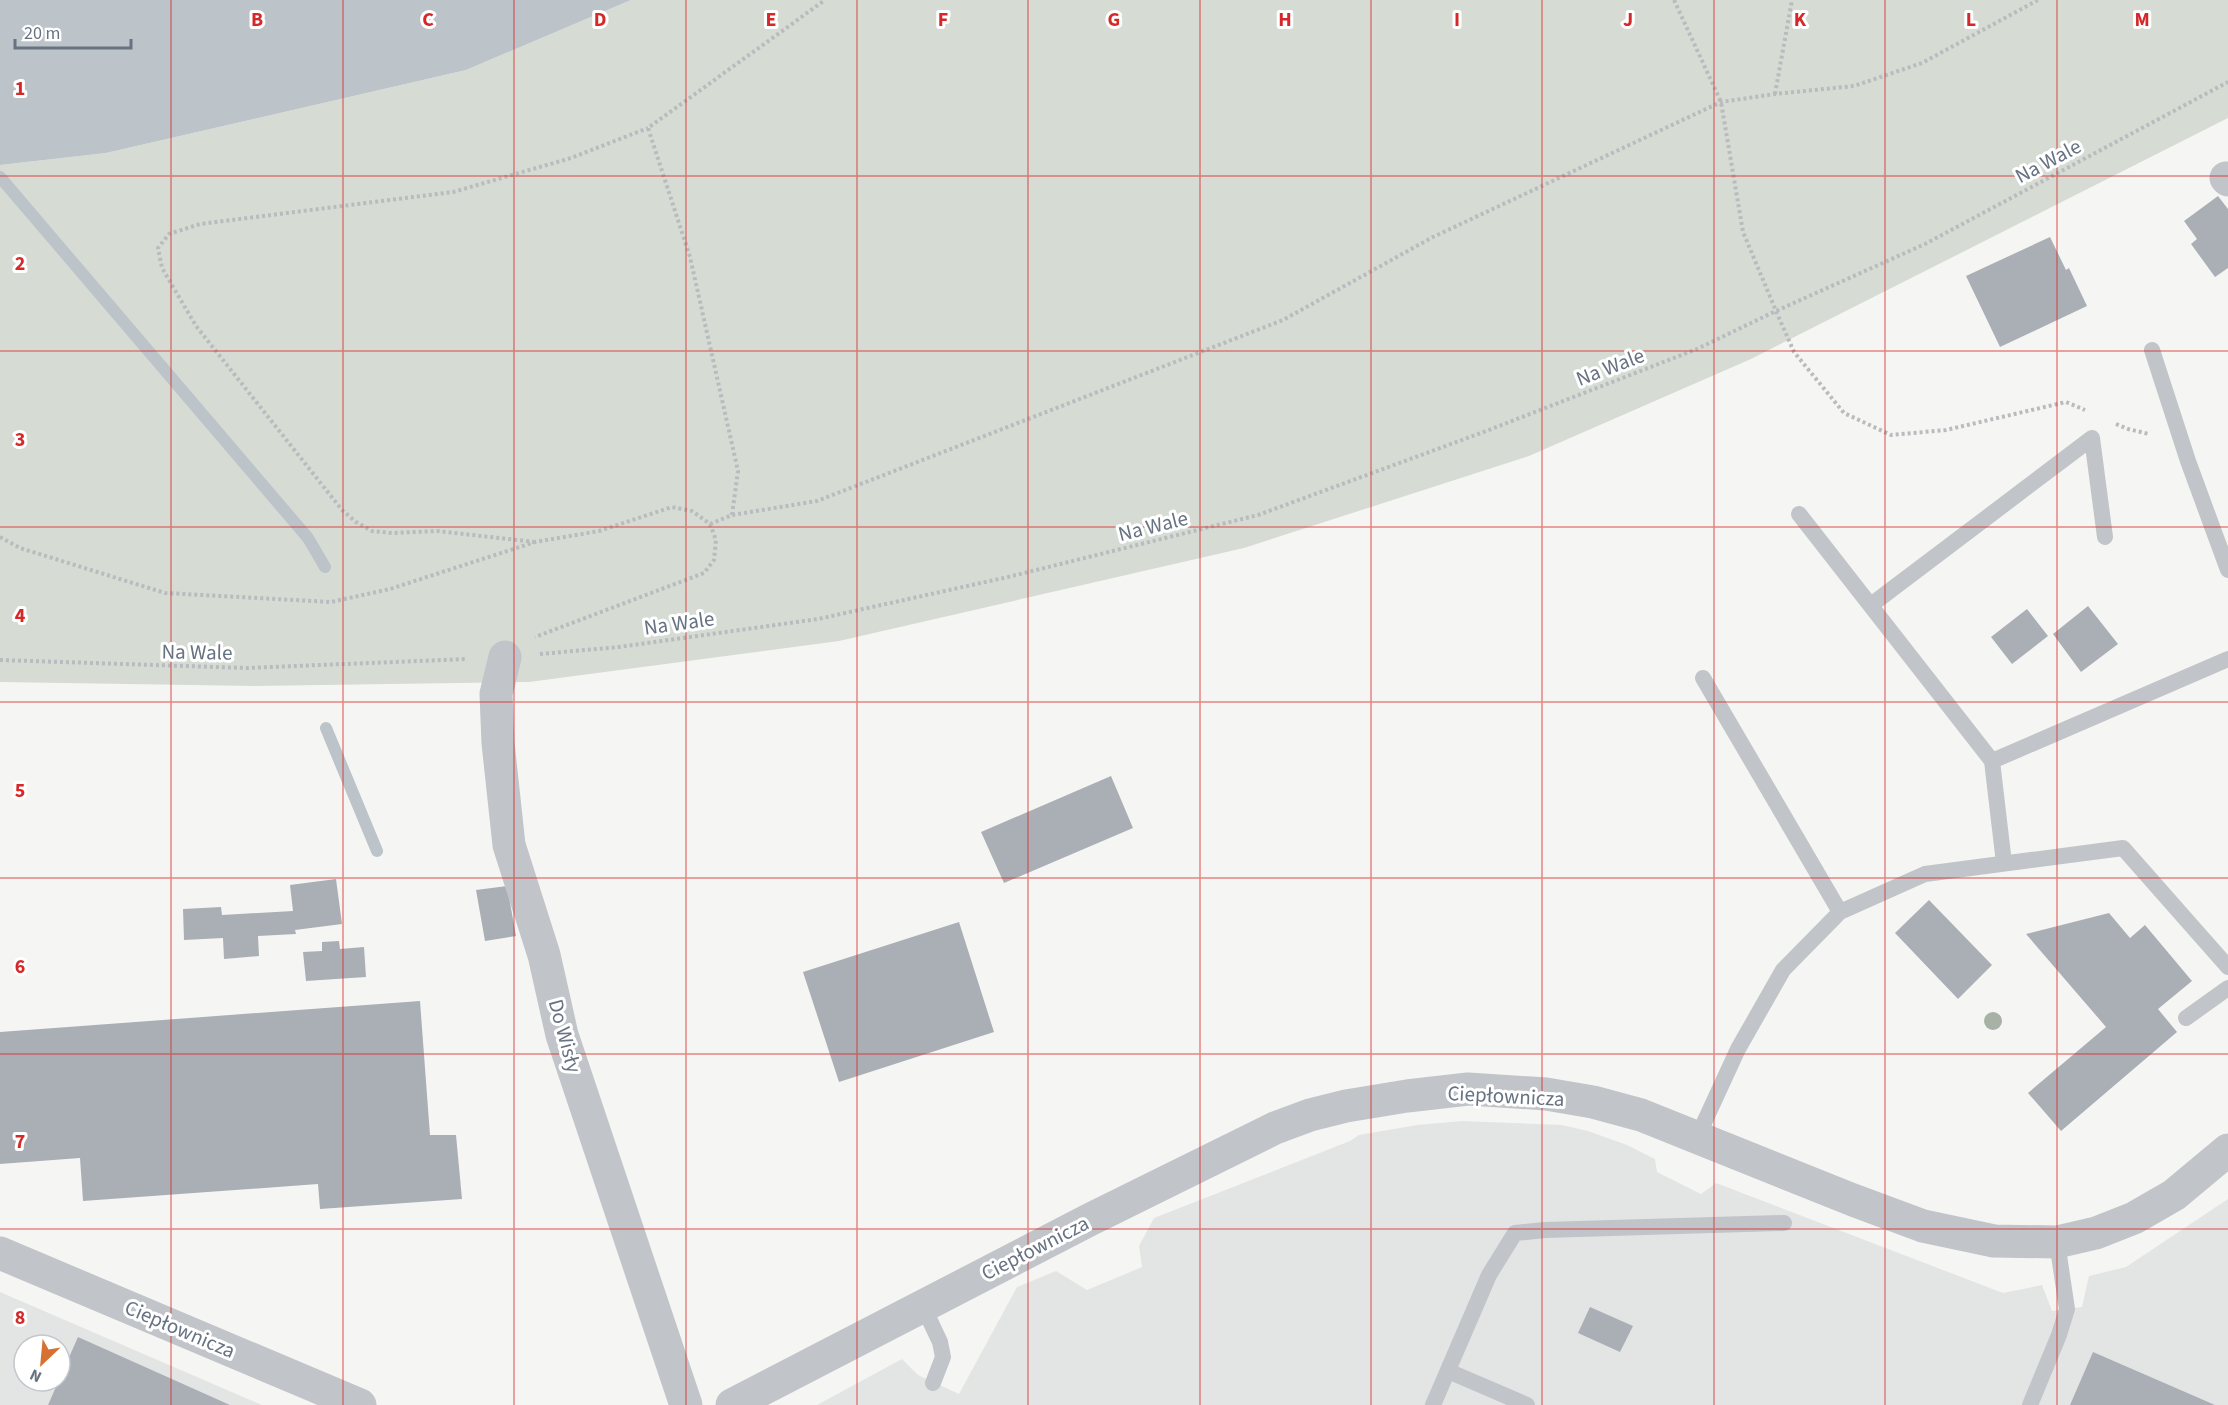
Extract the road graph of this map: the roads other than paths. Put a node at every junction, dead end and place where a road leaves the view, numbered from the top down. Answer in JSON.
{"nodes":[{"id":1,"x":2152,"y":350,"type":"dead end"},
{"id":2,"x":1799,"y":514,"type":"dead end"},
{"id":3,"x":2105,"y":537,"type":"dead end"},
{"id":4,"x":2228,"y":570,"type":"edge"},
{"id":5,"x":1871,"y":605,"type":"junction"},
{"id":6,"x":505,"y":657,"type":"road end"},
{"id":7,"x":2228,"y":659,"type":"edge"},
{"id":8,"x":1703,"y":678,"type":"dead end"},
{"id":9,"x":1992,"y":761,"type":"junction"},
{"id":10,"x":2004,"y":863,"type":"junction"},
{"id":11,"x":1840,"y":912,"type":"junction"},
{"id":12,"x":2228,"y":967,"type":"edge"},
{"id":13,"x":2228,"y":988,"type":"edge"},
{"id":14,"x":2186,"y":1018,"type":"dead end"},
{"id":15,"x":1697,"y":1138,"type":"junction"},
{"id":16,"x":2228,"y":1150,"type":"edge"},
{"id":17,"x":1784,"y":1223,"type":"dead end"},
{"id":18,"x":2057,"y":1242,"type":"junction"},
{"id":19,"x":0,"y":1253,"type":"edge"},
{"id":20,"x":923,"y":1306,"type":"junction"},
{"id":21,"x":1448,"y":1371,"type":"junction"},
{"id":22,"x":933,"y":1383,"type":"dead end"},
{"id":23,"x":360,"y":1405,"type":"edge"},
{"id":24,"x":686,"y":1405,"type":"edge"},
{"id":25,"x":732,"y":1405,"type":"edge"},
{"id":26,"x":1433,"y":1405,"type":"edge"},
{"id":27,"x":1527,"y":1405,"type":"edge"},
{"id":28,"x":2030,"y":1405,"type":"edge"}],
"edges":[{"from":1,"to":4,"type":"lane"},
{"from":2,"to":5,"type":"lane"},
{"from":3,"to":5,"type":"lane"},
{"from":5,"to":9,"type":"lane"},
{"from":6,"to":24,"type":"street","name":"Do Wisły"},
{"from":7,"to":9,"type":"lane"},
{"from":8,"to":11,"type":"lane"},
{"from":9,"to":10,"type":"lane"},
{"from":10,"to":11,"type":"lane"},
{"from":10,"to":12,"type":"lane"},
{"from":11,"to":15,"type":"lane"},
{"from":13,"to":14,"type":"lane"},
{"from":15,"to":18,"type":"street","name":"Ciepłownicza"},
{"from":15,"to":20,"type":"street","name":"Ciepłownicza"},
{"from":16,"to":18,"type":"street","name":"Ciepłownicza"},
{"from":17,"to":21,"type":"lane"},
{"from":18,"to":28,"type":"lane"},
{"from":19,"to":23,"type":"street","name":"Ciepłownicza"},
{"from":20,"to":22,"type":"lane"},
{"from":20,"to":25,"type":"street","name":"Ciepłownicza"},
{"from":21,"to":26,"type":"lane"},
{"from":21,"to":27,"type":"lane"}]}
